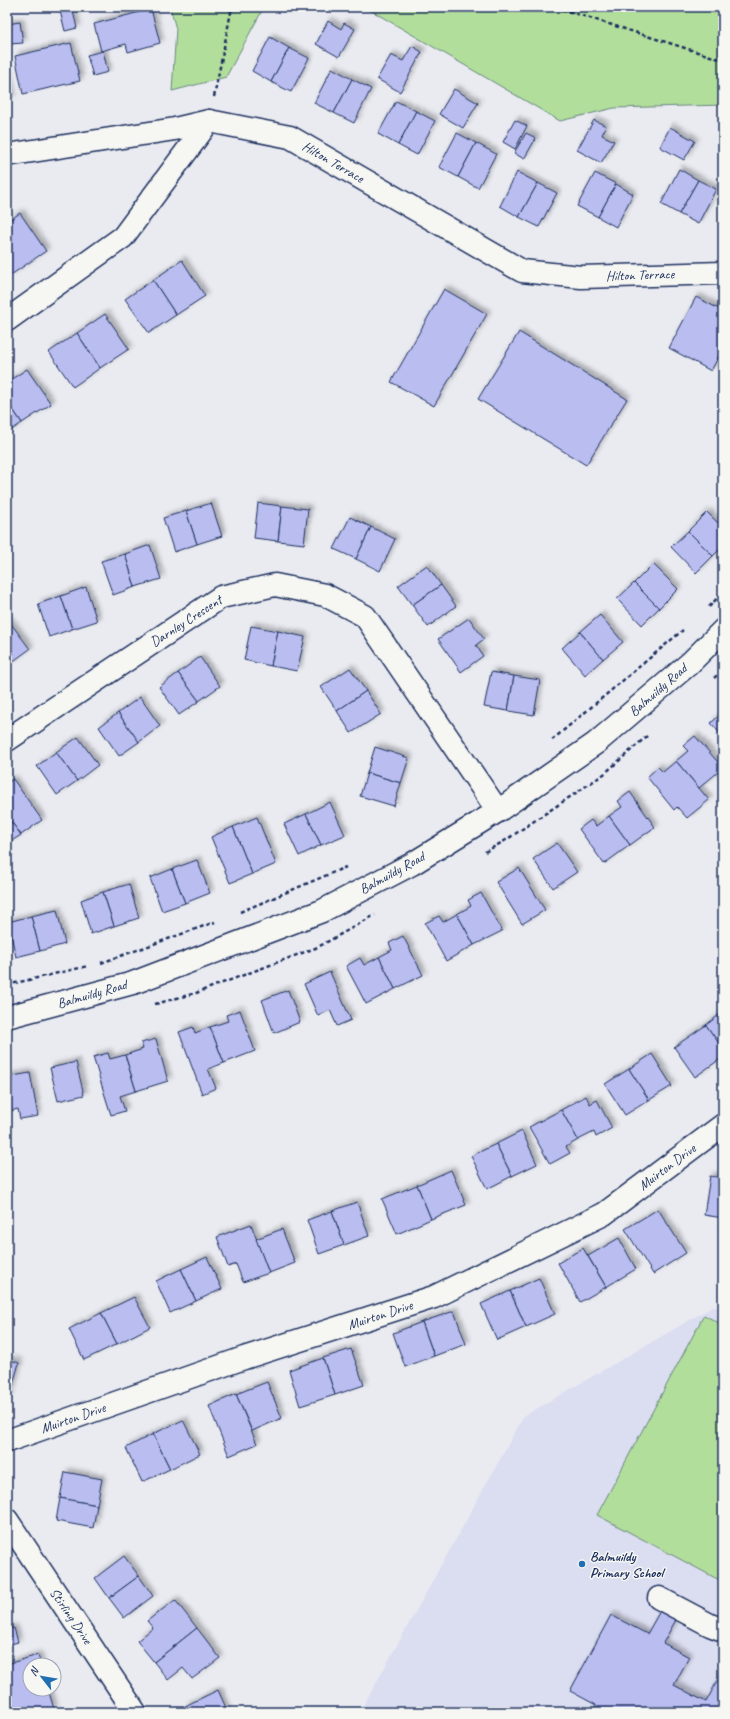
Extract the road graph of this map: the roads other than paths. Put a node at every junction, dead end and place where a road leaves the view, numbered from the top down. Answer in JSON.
{"nodes":[{"id":1,"x":209,"y":121,"type":"junction"},
{"id":2,"x":7,"y":155,"type":"edge"},
{"id":3,"x":723,"y":273,"type":"edge"},
{"id":4,"x":7,"y":320,"type":"edge"},
{"id":5,"x":723,"y":630,"type":"edge"},
{"id":6,"x":7,"y":740,"type":"edge"},
{"id":7,"x":498,"y":811,"type":"junction"},
{"id":8,"x":7,"y":1017,"type":"edge"},
{"id":9,"x":723,"y":1125,"type":"edge"},
{"id":10,"x":7,"y":1441,"type":"edge"},
{"id":11,"x":7,"y":1520,"type":"edge"},
{"id":12,"x":659,"y":1598,"type":"dead end"},
{"id":13,"x":723,"y":1630,"type":"edge"},
{"id":14,"x":135,"y":1712,"type":"edge"}],
"edges":[{"from":1,"to":2,"type":"street"},
{"from":1,"to":3,"type":"street","name":"Hilton Terrace"},
{"from":1,"to":4,"type":"street"},
{"from":5,"to":7,"type":"street","name":"Balmuildy Road"},
{"from":6,"to":7,"type":"street","name":"Darnley Crescent"},
{"from":7,"to":8,"type":"street","name":"Balmuildy Road"},
{"from":9,"to":10,"type":"street","name":"Muirton Drive"},
{"from":11,"to":14,"type":"street","name":"Stirling Drive"},
{"from":12,"to":13,"type":"street"}]}
